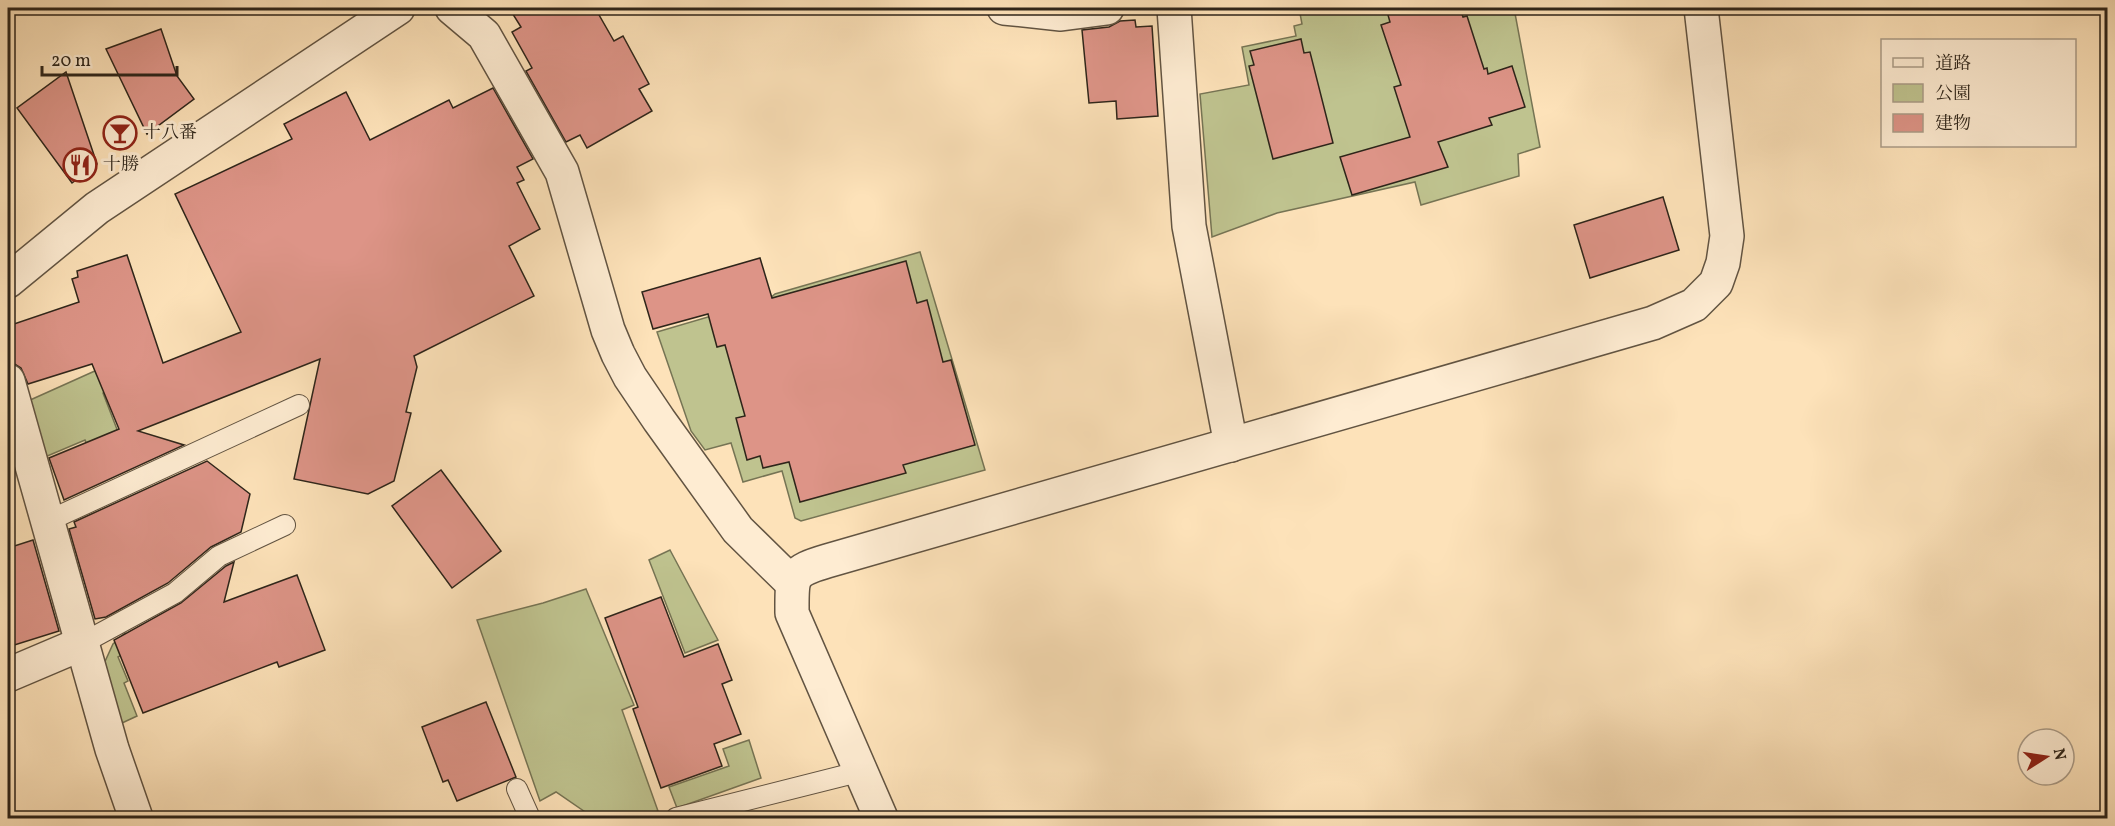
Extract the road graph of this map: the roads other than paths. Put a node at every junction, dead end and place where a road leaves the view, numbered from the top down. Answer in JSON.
{"nodes":[{"id":1,"x":398,"y":8,"type":"edge"},
{"id":2,"x":452,"y":8,"type":"edge"},
{"id":3,"x":1004,"y":8,"type":"edge"},
{"id":4,"x":1107,"y":8,"type":"edge"},
{"id":5,"x":1174,"y":8,"type":"edge"},
{"id":6,"x":1701,"y":8,"type":"edge"},
{"id":7,"x":8,"y":281,"type":"edge"},
{"id":8,"x":8,"y":381,"type":"edge"},
{"id":9,"x":299,"y":405,"type":"dead end"},
{"id":10,"x":1231,"y":445,"type":"junction"},
{"id":11,"x":48,"y":521,"type":"junction"},
{"id":12,"x":285,"y":525,"type":"dead end"},
{"id":13,"x":792,"y":583,"type":"junction"},
{"id":14,"x":81,"y":644,"type":"junction"},
{"id":15,"x":8,"y":675,"type":"edge"},
{"id":16,"x":862,"y":771,"type":"junction"},
{"id":17,"x":516,"y":789,"type":"dead end"},
{"id":18,"x":136,"y":819,"type":"edge"},
{"id":19,"x":530,"y":819,"type":"edge"},
{"id":20,"x":676,"y":819,"type":"edge"},
{"id":21,"x":881,"y":819,"type":"edge"}],
"edges":[{"from":1,"to":7,"type":"street"},
{"from":2,"to":13,"type":"street"},
{"from":3,"to":4,"type":"street"},
{"from":5,"to":10,"type":"street"},
{"from":6,"to":10,"type":"street"},
{"from":8,"to":11,"type":"street"},
{"from":9,"to":11,"type":"lane"},
{"from":10,"to":13,"type":"street"},
{"from":11,"to":14,"type":"street"},
{"from":12,"to":14,"type":"lane"},
{"from":13,"to":16,"type":"street"},
{"from":14,"to":15,"type":"street"},
{"from":14,"to":18,"type":"street"},
{"from":16,"to":20,"type":"lane"},
{"from":16,"to":21,"type":"street"},
{"from":17,"to":19,"type":"lane"}]}
